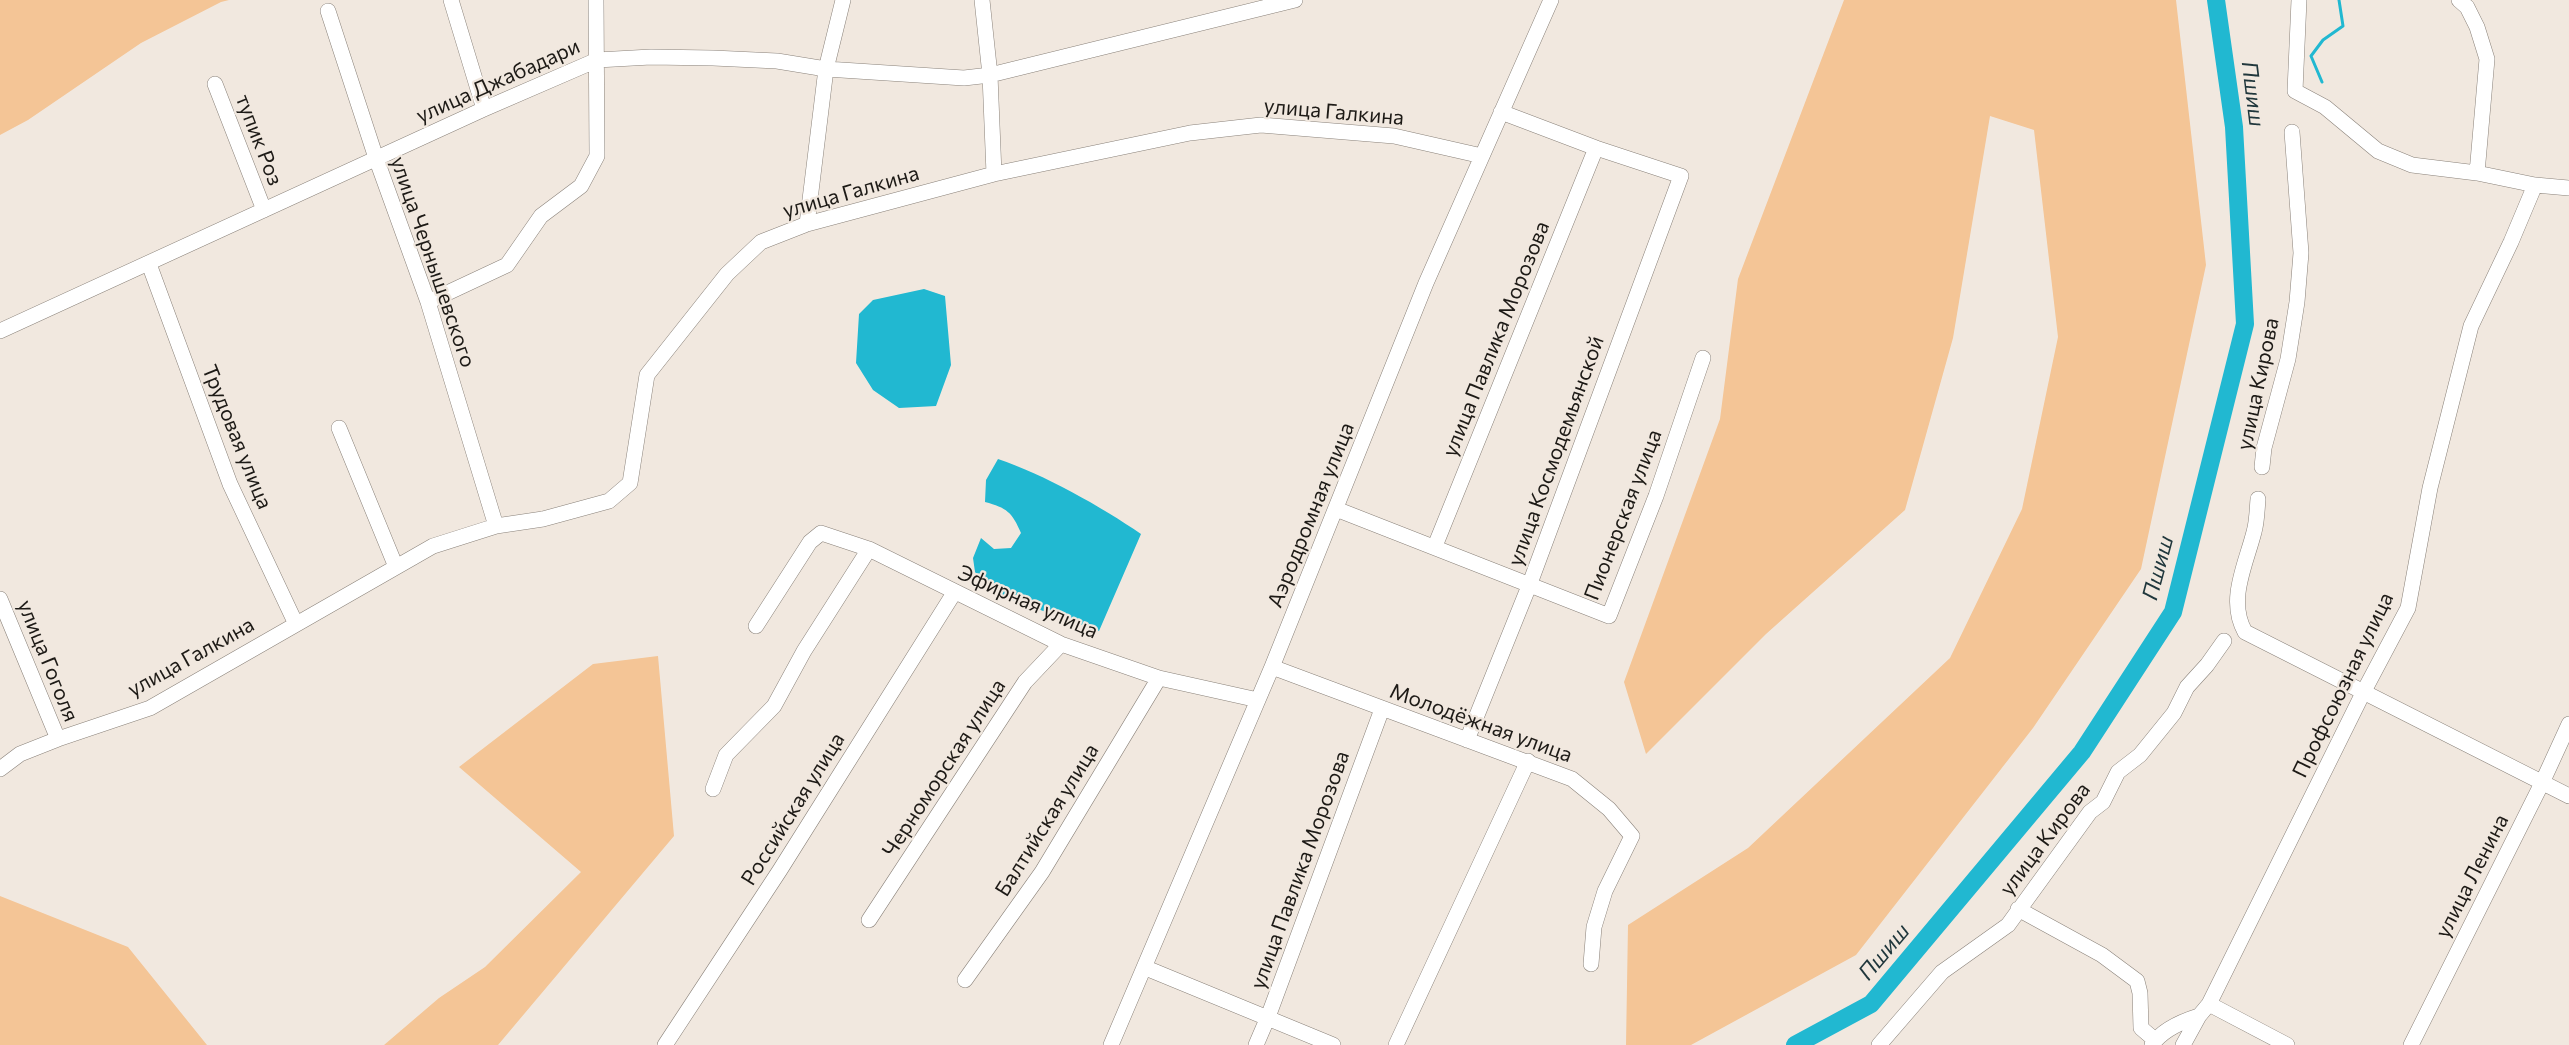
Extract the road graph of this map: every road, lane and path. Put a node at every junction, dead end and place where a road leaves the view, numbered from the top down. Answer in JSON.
{"nodes":[{"id":1,"x":451,"y":0,"type":"edge"},
{"id":2,"x":596,"y":0,"type":"edge"},
{"id":3,"x":843,"y":0,"type":"edge"},
{"id":4,"x":982,"y":0,"type":"edge"},
{"id":5,"x":1296,"y":0,"type":"edge"},
{"id":6,"x":1551,"y":0,"type":"edge"},
{"id":7,"x":2299,"y":0,"type":"edge"},
{"id":8,"x":2459,"y":0,"type":"edge"},
{"id":9,"x":328,"y":11,"type":"dead end"},
{"id":10,"x":597,"y":60,"type":"junction"},
{"id":11,"x":826,"y":69,"type":"junction"},
{"id":12,"x":990,"y":75,"type":"junction"},
{"id":13,"x":215,"y":84,"type":"dead end"},
{"id":14,"x":484,"y":109,"type":"junction"},
{"id":15,"x":1501,"y":112,"type":"junction"},
{"id":16,"x":2292,"y":132,"type":"dead end"},
{"id":17,"x":1596,"y":148,"type":"junction"},
{"id":18,"x":1482,"y":156,"type":"junction"},
{"id":19,"x":376,"y":159,"type":"junction"},
{"id":20,"x":2477,"y":173,"type":"junction"},
{"id":21,"x":994,"y":174,"type":"junction"},
{"id":22,"x":2535,"y":185,"type":"junction"},
{"id":23,"x":2569,"y":188,"type":"edge"},
{"id":24,"x":264,"y":210,"type":"junction"},
{"id":25,"x":807,"y":224,"type":"junction"},
{"id":26,"x":149,"y":264,"type":"junction"},
{"id":27,"x":428,"y":302,"type":"junction"},
{"id":28,"x":0,"y":331,"type":"edge"},
{"id":29,"x":1703,"y":358,"type":"dead end"},
{"id":30,"x":339,"y":428,"type":"dead end"},
{"id":31,"x":2262,"y":467,"type":"dead end"},
{"id":32,"x":2258,"y":499,"type":"dead end"},
{"id":33,"x":1336,"y":509,"type":"junction"},
{"id":34,"x":496,"y":526,"type":"junction"},
{"id":35,"x":1435,"y":546,"type":"junction"},
{"id":36,"x":869,"y":549,"type":"junction"},
{"id":37,"x":396,"y":567,"type":"junction"},
{"id":38,"x":1529,"y":586,"type":"junction"},
{"id":39,"x":954,"y":593,"type":"junction"},
{"id":40,"x":0,"y":598,"type":"edge"},
{"id":41,"x":295,"y":622,"type":"junction"},
{"id":42,"x":756,"y":626,"type":"dead end"},
{"id":43,"x":2224,"y":641,"type":"dead end"},
{"id":44,"x":1061,"y":644,"type":"junction"},
{"id":45,"x":1272,"y":668,"type":"junction"},
{"id":46,"x":1160,"y":678,"type":"junction"},
{"id":47,"x":2364,"y":691,"type":"junction"},
{"id":48,"x":1258,"y":700,"type":"junction"},
{"id":49,"x":1382,"y":709,"type":"junction"},
{"id":50,"x":2569,"y":724,"type":"edge"},
{"id":51,"x":58,"y":739,"type":"junction"},
{"id":52,"x":1467,"y":740,"type":"junction"},
{"id":53,"x":1528,"y":761,"type":"junction"},
{"id":54,"x":0,"y":769,"type":"edge"},
{"id":55,"x":2542,"y":783,"type":"junction"},
{"id":56,"x":713,"y":789,"type":"dead end"},
{"id":57,"x":2569,"y":796,"type":"edge"},
{"id":58,"x":2018,"y":909,"type":"junction"},
{"id":59,"x":869,"y":920,"type":"dead end"},
{"id":60,"x":1591,"y":964,"type":"dead end"},
{"id":61,"x":1146,"y":968,"type":"junction"},
{"id":62,"x":965,"y":980,"type":"dead end"},
{"id":63,"x":2204,"y":1010,"type":"junction"},
{"id":64,"x":1268,"y":1017,"type":"junction"},
{"id":65,"x":2154,"y":1042,"type":"edge"},
{"id":66,"x":665,"y":1045,"type":"edge"},
{"id":67,"x":1111,"y":1045,"type":"edge"},
{"id":68,"x":1256,"y":1045,"type":"edge"},
{"id":69,"x":1333,"y":1045,"type":"edge"},
{"id":70,"x":1396,"y":1045,"type":"edge"},
{"id":71,"x":1880,"y":1045,"type":"edge"},
{"id":72,"x":2183,"y":1045,"type":"edge"},
{"id":73,"x":2287,"y":1045,"type":"edge"},
{"id":74,"x":2410,"y":1045,"type":"edge"}],
"edges":[{"from":1,"to":14,"type":"street"},
{"from":2,"to":10,"type":"street"},
{"from":3,"to":11,"type":"street"},
{"from":4,"to":12,"type":"street"},
{"from":5,"to":12,"type":"street","name":"улица Джабадари"},
{"from":6,"to":15,"type":"street","name":"Аэродромная улица"},
{"from":7,"to":20,"type":"street"},
{"from":8,"to":20,"type":"street"},
{"from":9,"to":19,"type":"street","name":"улица Чернышевского"},
{"from":10,"to":11,"type":"street","name":"улица Джабадари"},
{"from":10,"to":14,"type":"street","name":"улица Джабадари"},
{"from":10,"to":27,"type":"street"},
{"from":11,"to":12,"type":"street","name":"улица Джабадари"},
{"from":11,"to":25,"type":"street"},
{"from":12,"to":21,"type":"street"},
{"from":13,"to":24,"type":"street","name":"тупик Роз"},
{"from":14,"to":19,"type":"street","name":"улица Джабадари"},
{"from":15,"to":17,"type":"street"},
{"from":15,"to":18,"type":"street","name":"Аэродромная улица"},
{"from":16,"to":31,"type":"street","name":"улица Кирова"},
{"from":17,"to":35,"type":"street","name":"улица Павлика Морозова"},
{"from":17,"to":38,"type":"street","name":"улица Космодемьянской"},
{"from":18,"to":21,"type":"street","name":"улица Галкина"},
{"from":18,"to":33,"type":"street","name":"Аэродромная улица"},
{"from":19,"to":24,"type":"street","name":"улица Джабадари"},
{"from":19,"to":27,"type":"street","name":"улица Чернышевского"},
{"from":20,"to":22,"type":"street"},
{"from":21,"to":25,"type":"street","name":"улица Галкина"},
{"from":22,"to":23,"type":"street"},
{"from":22,"to":47,"type":"street","name":"Профсоюзная улица"},
{"from":24,"to":26,"type":"street","name":"улица Джабадари"},
{"from":25,"to":34,"type":"street","name":"улица Галкина"},
{"from":26,"to":28,"type":"street","name":"улица Джабадари"},
{"from":26,"to":41,"type":"street","name":"Трудовая улица"},
{"from":27,"to":34,"type":"street","name":"улица Чернышевского"},
{"from":29,"to":38,"type":"street","name":"Пионерская улица"},
{"from":30,"to":37,"type":"street"},
{"from":32,"to":47,"type":"street"},
{"from":33,"to":35,"type":"street","name":"Пионерская улица"},
{"from":33,"to":45,"type":"street","name":"Аэродромная улица"},
{"from":34,"to":37,"type":"street","name":"улица Галкина"},
{"from":35,"to":38,"type":"street","name":"Пионерская улица"},
{"from":36,"to":39,"type":"street","name":"Эфирная улица"},
{"from":36,"to":42,"type":"street","name":"Эфирная улица"},
{"from":36,"to":56,"type":"street"},
{"from":37,"to":41,"type":"street","name":"улица Галкина"},
{"from":38,"to":52,"type":"street","name":"улица Космодемьянской"},
{"from":39,"to":44,"type":"street","name":"Эфирная улица"},
{"from":39,"to":66,"type":"street","name":"Российская улица"},
{"from":40,"to":51,"type":"street","name":"улица Гоголя"},
{"from":41,"to":51,"type":"street","name":"улица Галкина"},
{"from":43,"to":58,"type":"street","name":"улица Кирова"},
{"from":44,"to":46,"type":"street","name":"Эфирная улица"},
{"from":44,"to":59,"type":"street","name":"Черноморская улица"},
{"from":45,"to":48,"type":"street","name":"Аэродромная улица"},
{"from":45,"to":49,"type":"street","name":"Молодёжная улица"},
{"from":46,"to":48,"type":"street","name":"Эфирная улица"},
{"from":46,"to":62,"type":"street","name":"Балтийская улица"},
{"from":47,"to":55,"type":"street"},
{"from":47,"to":63,"type":"street","name":"Профсоюзная улица"},
{"from":48,"to":61,"type":"street","name":"Аэродромная улица"},
{"from":49,"to":52,"type":"street","name":"Молодёжная улица"},
{"from":49,"to":64,"type":"street","name":"улица Павлика Морозова"},
{"from":50,"to":55,"type":"street","name":"улица Ленина"},
{"from":51,"to":54,"type":"street","name":"улица Галкина"},
{"from":52,"to":53,"type":"street","name":"Молодёжная улица"},
{"from":53,"to":60,"type":"street","name":"Молодёжная улица"},
{"from":53,"to":70,"type":"street"},
{"from":55,"to":57,"type":"street"},
{"from":55,"to":74,"type":"street","name":"улица Ленина"},
{"from":58,"to":65,"type":"street"},
{"from":58,"to":71,"type":"street","name":"улица Кирова"},
{"from":61,"to":64,"type":"street"},
{"from":61,"to":67,"type":"street","name":"Аэродромная улица"},
{"from":63,"to":65,"type":"street"},
{"from":63,"to":72,"type":"street","name":"Профсоюзная улица"},
{"from":63,"to":73,"type":"street"},
{"from":64,"to":68,"type":"street","name":"улица Павлика Морозова"},
{"from":64,"to":69,"type":"street"}]}
